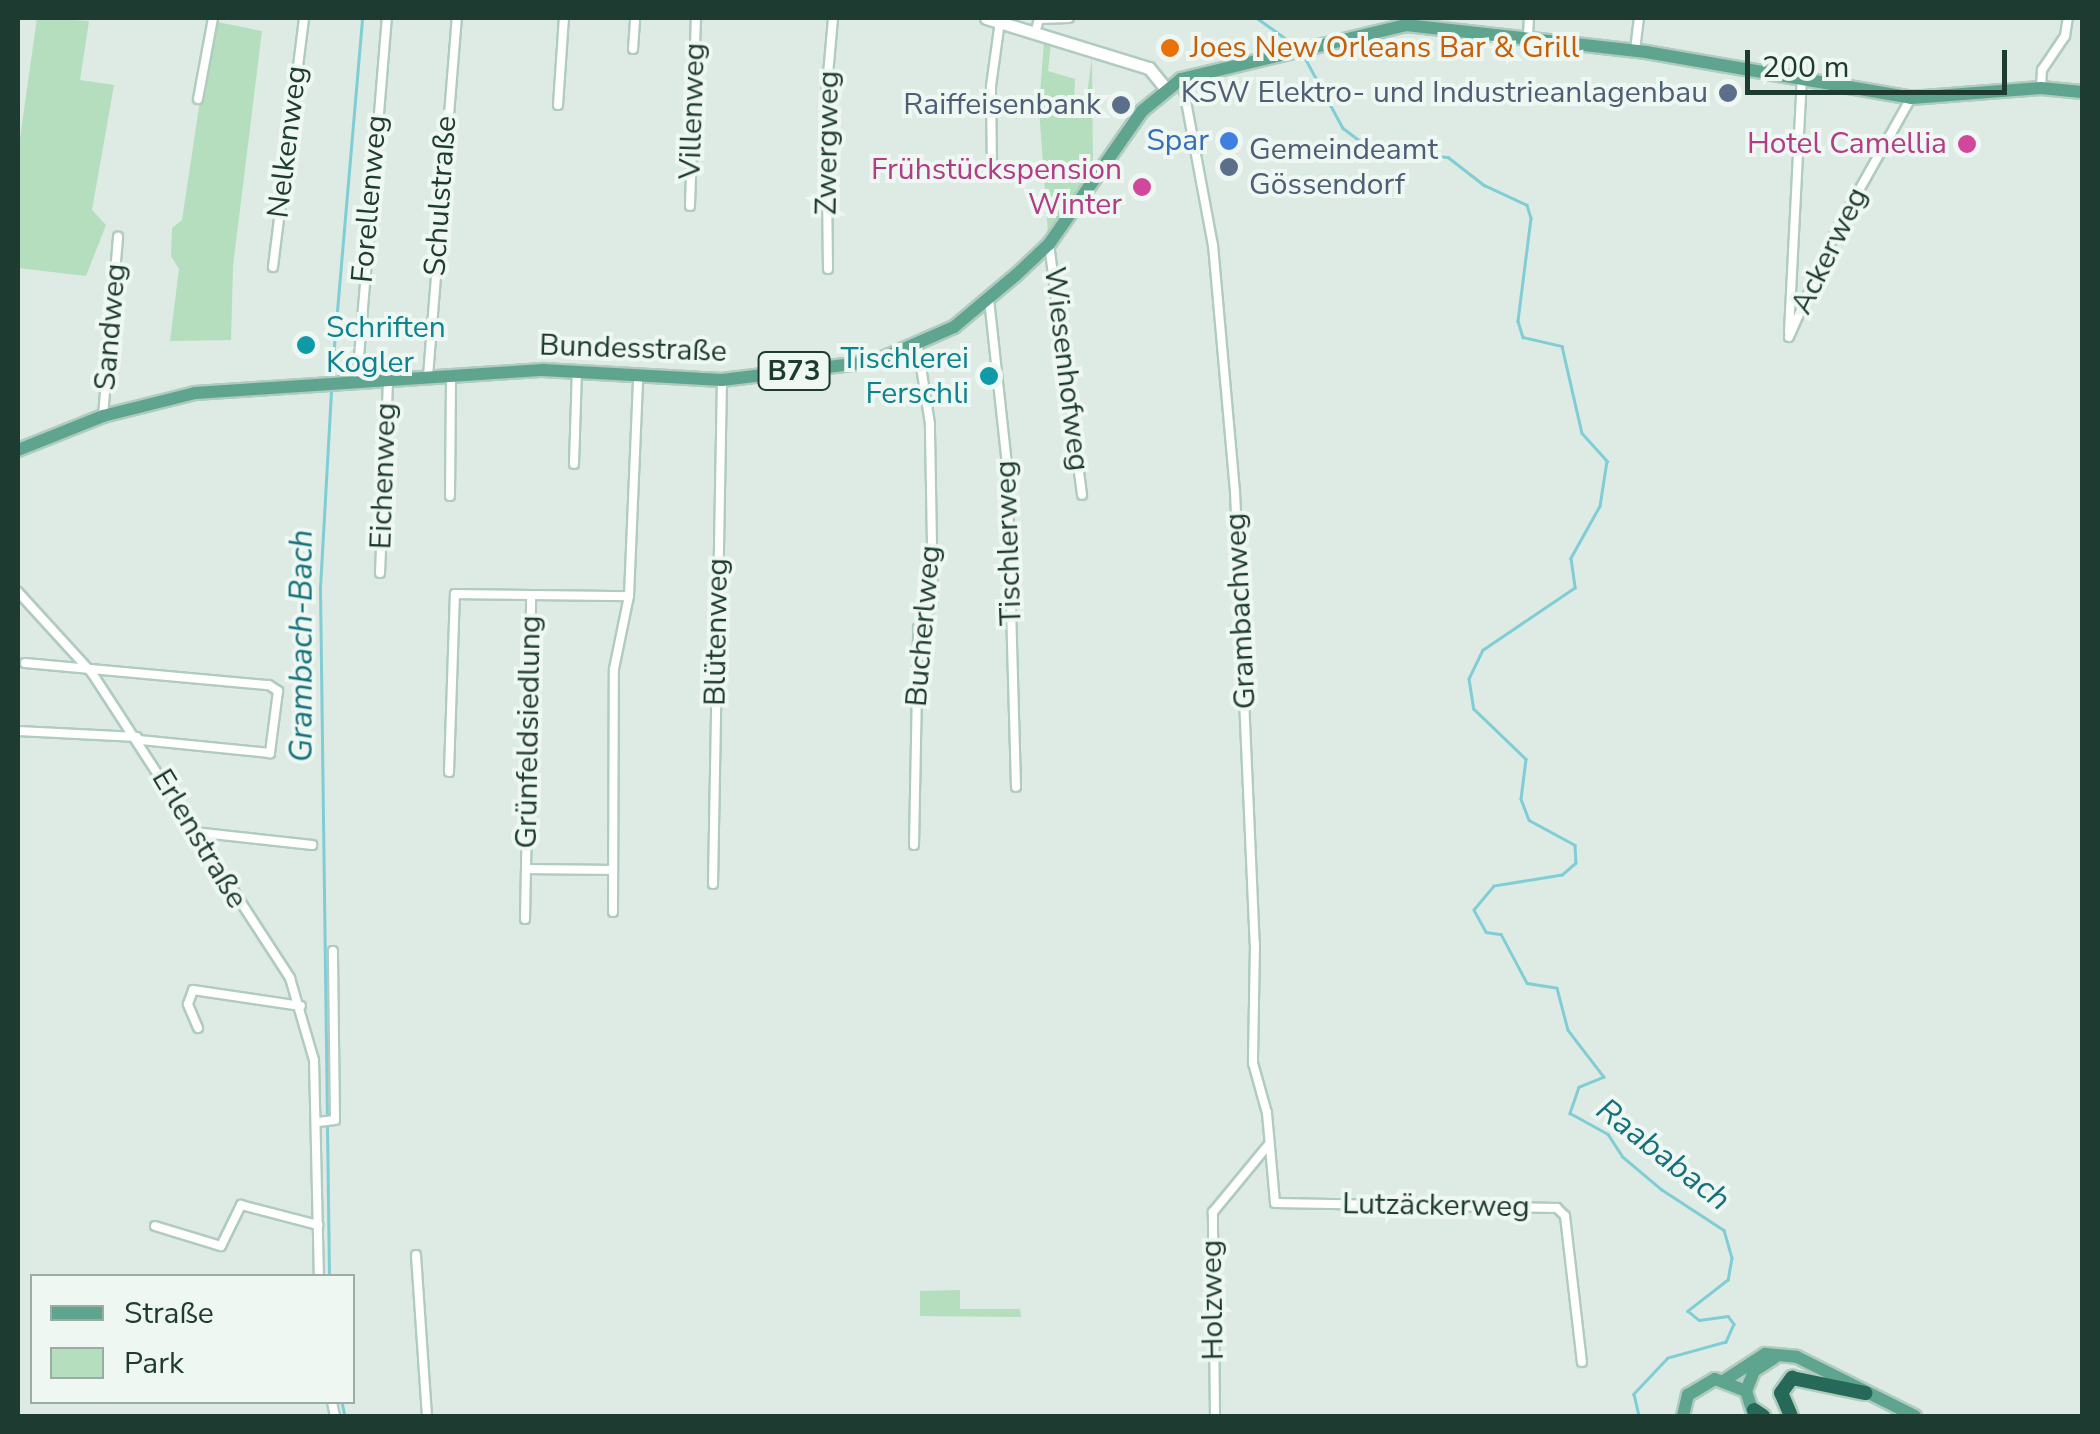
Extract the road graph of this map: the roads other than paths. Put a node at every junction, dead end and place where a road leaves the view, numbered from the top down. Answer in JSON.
{"nodes":[{"id":1,"x":213,"y":18,"type":"edge"},
{"id":2,"x":304,"y":18,"type":"edge"},
{"id":3,"x":387,"y":18,"type":"edge"},
{"id":4,"x":457,"y":18,"type":"edge"},
{"id":5,"x":564,"y":18,"type":"edge"},
{"id":6,"x":635,"y":18,"type":"edge"},
{"id":7,"x":696,"y":18,"type":"edge"},
{"id":8,"x":833,"y":18,"type":"edge"},
{"id":9,"x":986,"y":18,"type":"edge"},
{"id":10,"x":1070,"y":18,"type":"edge"},
{"id":11,"x":1529,"y":18,"type":"edge"},
{"id":12,"x":1640,"y":18,"type":"edge"},
{"id":13,"x":2068,"y":18,"type":"edge"},
{"id":14,"x":1000,"y":22,"type":"junction"},
{"id":15,"x":1035,"y":33,"type":"junction"},
{"id":16,"x":1528,"y":36,"type":"junction"},
{"id":17,"x":633,"y":49,"type":"dead end"},
{"id":18,"x":1635,"y":50,"type":"junction"},
{"id":19,"x":1802,"y":77,"type":"junction"},
{"id":20,"x":1181,"y":79,"type":"junction"},
{"id":21,"x":2041,"y":88,"type":"junction"},
{"id":22,"x":1166,"y":89,"type":"junction"},
{"id":23,"x":2082,"y":92,"type":"edge"},
{"id":24,"x":1911,"y":98,"type":"junction"},
{"id":25,"x":198,"y":99,"type":"dead end"},
{"id":26,"x":558,"y":106,"type":"dead end"},
{"id":27,"x":992,"y":171,"type":"dead end"},
{"id":28,"x":690,"y":206,"type":"dead end"},
{"id":29,"x":118,"y":237,"type":"dead end"},
{"id":30,"x":1049,"y":244,"type":"junction"},
{"id":31,"x":274,"y":267,"type":"dead end"},
{"id":32,"x":828,"y":268,"type":"dead end"},
{"id":33,"x":989,"y":299,"type":"junction"},
{"id":34,"x":918,"y":347,"type":"junction"},
{"id":35,"x":577,"y":371,"type":"junction"},
{"id":36,"x":450,"y":374,"type":"junction"},
{"id":37,"x":428,"y":376,"type":"junction"},
{"id":38,"x":638,"y":378,"type":"junction"},
{"id":39,"x":388,"y":379,"type":"junction"},
{"id":40,"x":722,"y":380,"type":"junction"},
{"id":41,"x":357,"y":381,"type":"junction"},
{"id":42,"x":104,"y":416,"type":"junction"},
{"id":43,"x":18,"y":450,"type":"edge"},
{"id":44,"x":574,"y":464,"type":"dead end"},
{"id":45,"x":1082,"y":495,"type":"dead end"},
{"id":46,"x":450,"y":496,"type":"dead end"},
{"id":47,"x":380,"y":573,"type":"dead end"},
{"id":48,"x":18,"y":592,"type":"edge"},
{"id":49,"x":531,"y":596,"type":"junction"},
{"id":50,"x":629,"y":596,"type":"junction"},
{"id":51,"x":25,"y":663,"type":"dead end"},
{"id":52,"x":92,"y":674,"type":"junction"},
{"id":53,"x":18,"y":731,"type":"edge"},
{"id":54,"x":138,"y":739,"type":"junction"},
{"id":55,"x":449,"y":772,"type":"dead end"},
{"id":56,"x":1016,"y":787,"type":"dead end"},
{"id":57,"x":194,"y":832,"type":"junction"},
{"id":58,"x":312,"y":845,"type":"dead end"},
{"id":59,"x":914,"y":845,"type":"dead end"},
{"id":60,"x":527,"y":868,"type":"junction"},
{"id":61,"x":613,"y":870,"type":"junction"},
{"id":62,"x":713,"y":884,"type":"dead end"},
{"id":63,"x":614,"y":912,"type":"dead end"},
{"id":64,"x":526,"y":919,"type":"dead end"},
{"id":65,"x":333,"y":950,"type":"dead end"},
{"id":66,"x":301,"y":1006,"type":"junction"},
{"id":67,"x":198,"y":1028,"type":"dead end"},
{"id":68,"x":323,"y":1124,"type":"junction"},
{"id":69,"x":1269,"y":1144,"type":"junction"},
{"id":70,"x":318,"y":1225,"type":"junction"},
{"id":71,"x":155,"y":1226,"type":"dead end"},
{"id":72,"x":416,"y":1254,"type":"dead end"},
{"id":73,"x":319,"y":1274,"type":"edge"},
{"id":74,"x":1781,"y":1356,"type":"junction"},
{"id":75,"x":1582,"y":1362,"type":"dead end"},
{"id":76,"x":1725,"y":1380,"type":"junction"},
{"id":77,"x":1746,"y":1392,"type":"junction"},
{"id":78,"x":1865,"y":1393,"type":"junction"},
{"id":79,"x":1757,"y":1414,"type":"edge"},
{"id":80,"x":427,"y":1416,"type":"edge"},
{"id":81,"x":1215,"y":1416,"type":"edge"},
{"id":82,"x":1683,"y":1416,"type":"edge"},
{"id":83,"x":1791,"y":1416,"type":"edge"},
{"id":84,"x":1914,"y":1416,"type":"edge"}],
"edges":[{"from":1,"to":25,"type":"street"},
{"from":2,"to":31,"type":"street","name":"Nelkenweg"},
{"from":3,"to":41,"type":"street","name":"Forellenweg"},
{"from":4,"to":37,"type":"street","name":"Schulstraße"},
{"from":5,"to":26,"type":"street"},
{"from":6,"to":17,"type":"street"},
{"from":7,"to":28,"type":"street","name":"Villenweg"},
{"from":8,"to":32,"type":"street","name":"Zwergweg"},
{"from":9,"to":14,"type":"main road"},
{"from":10,"to":15,"type":"street"},
{"from":11,"to":16,"type":"street"},
{"from":12,"to":18,"type":"street"},
{"from":13,"to":21,"type":"street"},
{"from":14,"to":15,"type":"main road"},
{"from":14,"to":27,"type":"street"},
{"from":15,"to":22,"type":"main road"},
{"from":16,"to":18,"type":"main road","name":"Bundesstraße","number":"B73"},
{"from":16,"to":20,"type":"main road","name":"Bundesstraße","number":"B73"},
{"from":18,"to":19,"type":"main road","name":"Bundesstraße","number":"B73"},
{"from":19,"to":24,"type":"main road","name":"Bundesstraße","number":"B73"},
{"from":19,"to":24,"type":"street","name":"Ackerweg"},
{"from":20,"to":22,"type":"main road","name":"Bundesstraße","number":"B73"},
{"from":20,"to":69,"type":"street","name":"Grambachweg"},
{"from":21,"to":23,"type":"main road","name":"Bundesstraße","number":"B73"},
{"from":21,"to":24,"type":"main road","name":"Bundesstraße","number":"B73"},
{"from":22,"to":30,"type":"main road","name":"Bundesstraße","number":"B73"},
{"from":29,"to":42,"type":"street","name":"Sandweg"},
{"from":30,"to":33,"type":"main road","name":"Bundesstraße","number":"B73"},
{"from":30,"to":45,"type":"street","name":"Wiesenhofweg"},
{"from":33,"to":34,"type":"main road","name":"Bundesstraße","number":"B73"},
{"from":33,"to":56,"type":"street","name":"Tischlerweg"},
{"from":34,"to":40,"type":"main road","name":"Bundesstraße","number":"B73"},
{"from":34,"to":59,"type":"street","name":"Bucherlweg"},
{"from":35,"to":36,"type":"main road","name":"Bundesstraße","number":"B73"},
{"from":35,"to":38,"type":"main road","name":"Bundesstraße","number":"B73"},
{"from":35,"to":44,"type":"street"},
{"from":36,"to":37,"type":"main road","name":"Bundesstraße","number":"B73"},
{"from":36,"to":46,"type":"street"},
{"from":37,"to":39,"type":"main road","name":"Bundesstraße","number":"B73"},
{"from":38,"to":40,"type":"main road","name":"Bundesstraße","number":"B73"},
{"from":38,"to":50,"type":"street"},
{"from":39,"to":41,"type":"main road","name":"Bundesstraße","number":"B73"},
{"from":39,"to":47,"type":"street","name":"Eichenweg"},
{"from":40,"to":62,"type":"street","name":"Blütenweg"},
{"from":41,"to":42,"type":"main road","name":"Bundesstraße","number":"B73"},
{"from":42,"to":43,"type":"main road","name":"Bundesstraße","number":"B73"},
{"from":48,"to":52,"type":"street","name":"Erlenstraße"},
{"from":49,"to":50,"type":"street","name":"Grünfeldsiedlung"},
{"from":49,"to":55,"type":"street","name":"Grünfeldsiedlung"},
{"from":49,"to":60,"type":"street","name":"Grünfeldsiedlung"},
{"from":50,"to":61,"type":"street"},
{"from":51,"to":52,"type":"street"},
{"from":52,"to":54,"type":"street","name":"Erlenstraße"},
{"from":52,"to":54,"type":"street"},
{"from":53,"to":54,"type":"street"},
{"from":54,"to":57,"type":"street","name":"Erlenstraße"},
{"from":57,"to":58,"type":"street"},
{"from":57,"to":66,"type":"street","name":"Erlenstraße"},
{"from":60,"to":61,"type":"street","name":"Grünfeldsiedlung"},
{"from":60,"to":64,"type":"street","name":"Grünfeldsiedlung"},
{"from":61,"to":63,"type":"street"},
{"from":65,"to":68,"type":"street","name":"Erlenstraße"},
{"from":66,"to":67,"type":"street"},
{"from":66,"to":68,"type":"street","name":"Erlenstraße"},
{"from":68,"to":70,"type":"street","name":"Erlenstraße"},
{"from":69,"to":75,"type":"street","name":"Lutzäckerweg"},
{"from":69,"to":81,"type":"street","name":"Holzweg"},
{"from":70,"to":71,"type":"street"},
{"from":70,"to":73,"type":"street","name":"Erlenstraße"},
{"from":72,"to":80,"type":"street"},
{"from":74,"to":76,"type":"main road"},
{"from":74,"to":77,"type":"main road"},
{"from":74,"to":78,"type":"main road"},
{"from":76,"to":77,"type":"main road"},
{"from":76,"to":82,"type":"main road"},
{"from":77,"to":79,"type":"main road"},
{"from":78,"to":83,"type":"highway"},
{"from":78,"to":84,"type":"main road"}]}
